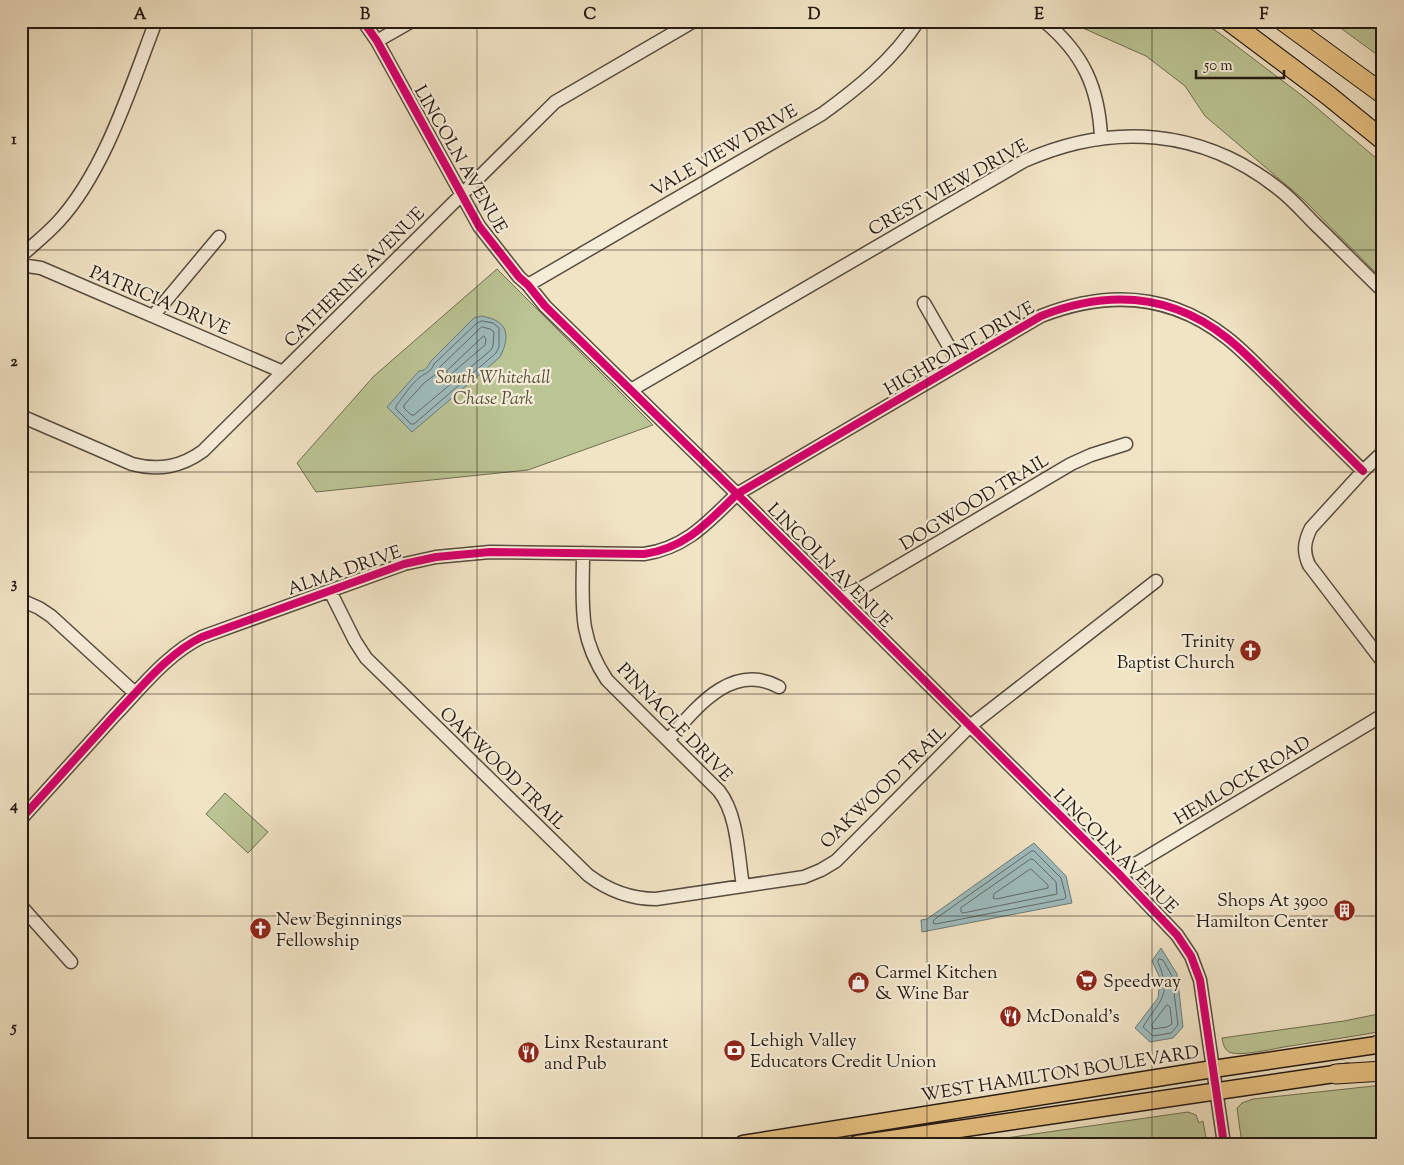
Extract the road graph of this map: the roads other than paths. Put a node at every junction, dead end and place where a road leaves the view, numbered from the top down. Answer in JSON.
{"nodes":[{"id":1,"x":156,"y":21,"type":"edge"},
{"id":2,"x":364,"y":21,"type":"edge"},
{"id":3,"x":412,"y":21,"type":"edge"},
{"id":4,"x":694,"y":21,"type":"edge"},
{"id":5,"x":918,"y":21,"type":"edge"},
{"id":6,"x":1044,"y":21,"type":"edge"},
{"id":7,"x":1229,"y":21,"type":"edge"},
{"id":8,"x":1283,"y":21,"type":"edge"},
{"id":9,"x":377,"y":42,"type":"junction"},
{"id":10,"x":1383,"y":94,"type":"edge"},
{"id":11,"x":1101,"y":138,"type":"junction"},
{"id":12,"x":1383,"y":140,"type":"edge"},
{"id":13,"x":462,"y":195,"type":"junction"},
{"id":14,"x":219,"y":238,"type":"dead end"},
{"id":15,"x":21,"y":256,"type":"edge"},
{"id":16,"x":21,"y":265,"type":"edge"},
{"id":17,"x":528,"y":285,"type":"junction"},
{"id":18,"x":1383,"y":291,"type":"edge"},
{"id":19,"x":924,"y":303,"type":"dead end"},
{"id":20,"x":153,"y":316,"type":"junction"},
{"id":21,"x":959,"y":364,"type":"junction"},
{"id":22,"x":283,"y":372,"type":"junction"},
{"id":23,"x":631,"y":390,"type":"junction"},
{"id":24,"x":21,"y":416,"type":"edge"},
{"id":25,"x":1126,"y":444,"type":"dead end"},
{"id":26,"x":1383,"y":452,"type":"edge"},
{"id":27,"x":1363,"y":471,"type":"junction"},
{"id":28,"x":738,"y":494,"type":"junction"},
{"id":29,"x":583,"y":553,"type":"junction"},
{"id":30,"x":1156,"y":581,"type":"dead end"},
{"id":31,"x":330,"y":591,"type":"junction"},
{"id":32,"x":843,"y":599,"type":"junction"},
{"id":33,"x":21,"y":600,"type":"edge"},
{"id":34,"x":1383,"y":662,"type":"edge"},
{"id":35,"x":779,"y":687,"type":"dead end"},
{"id":36,"x":135,"y":693,"type":"junction"},
{"id":37,"x":1383,"y":715,"type":"edge"},
{"id":38,"x":970,"y":726,"type":"junction"},
{"id":39,"x":668,"y":740,"type":"junction"},
{"id":40,"x":21,"y":819,"type":"edge"},
{"id":41,"x":1119,"y":874,"type":"junction"},
{"id":42,"x":743,"y":886,"type":"junction"},
{"id":43,"x":21,"y":906,"type":"edge"},
{"id":44,"x":70,"y":962,"type":"dead end"},
{"id":45,"x":1382,"y":1044,"type":"edge"},
{"id":46,"x":1383,"y":1066,"type":"edge"},
{"id":47,"x":1213,"y":1069,"type":"junction"},
{"id":48,"x":1383,"y":1070,"type":"edge"},
{"id":49,"x":1336,"y":1074,"type":"junction"},
{"id":50,"x":1217,"y":1091,"type":"junction"},
{"id":51,"x":743,"y":1144,"type":"edge"},
{"id":52,"x":857,"y":1144,"type":"edge"},
{"id":53,"x":1224,"y":1144,"type":"edge"}],
"edges":[{"from":1,"to":15,"type":"street"},
{"from":2,"to":9,"type":"street","name":"LINCOLN AVENUE"},
{"from":3,"to":9,"type":"street"},
{"from":4,"to":13,"type":"street","name":"CATHERINE AVENUE"},
{"from":5,"to":17,"type":"street","name":"VALE VIEW DRIVE"},
{"from":6,"to":11,"type":"street"},
{"from":7,"to":12,"type":"highway"},
{"from":8,"to":10,"type":"highway"},
{"from":9,"to":13,"type":"street","name":"LINCOLN AVENUE"},
{"from":11,"to":18,"type":"street","name":"CREST VIEW DRIVE"},
{"from":11,"to":23,"type":"street","name":"CREST VIEW DRIVE"},
{"from":13,"to":17,"type":"street","name":"LINCOLN AVENUE"},
{"from":13,"to":22,"type":"street","name":"CATHERINE AVENUE"},
{"from":14,"to":20,"type":"street"},
{"from":16,"to":20,"type":"street","name":"PATRICIA DRIVE"},
{"from":17,"to":23,"type":"street","name":"LINCOLN AVENUE"},
{"from":19,"to":21,"type":"street"},
{"from":20,"to":22,"type":"street","name":"PATRICIA DRIVE"},
{"from":21,"to":27,"type":"street","name":"HIGHPOINT DRIVE"},
{"from":21,"to":28,"type":"street","name":"HIGHPOINT DRIVE"},
{"from":22,"to":24,"type":"street","name":"CATHERINE AVENUE"},
{"from":23,"to":28,"type":"street","name":"LINCOLN AVENUE"},
{"from":25,"to":32,"type":"street","name":"DOGWOOD TRAIL"},
{"from":26,"to":27,"type":"street"},
{"from":27,"to":34,"type":"street"},
{"from":28,"to":29,"type":"street","name":"ALMA DRIVE"},
{"from":28,"to":32,"type":"street","name":"LINCOLN AVENUE"},
{"from":29,"to":31,"type":"street","name":"ALMA DRIVE"},
{"from":29,"to":39,"type":"street","name":"PINNACLE DRIVE"},
{"from":30,"to":38,"type":"street","name":"OAKWOOD TRAIL"},
{"from":31,"to":36,"type":"street","name":"ALMA DRIVE"},
{"from":31,"to":42,"type":"street","name":"OAKWOOD TRAIL"},
{"from":32,"to":38,"type":"street","name":"LINCOLN AVENUE"},
{"from":33,"to":36,"type":"street"},
{"from":35,"to":39,"type":"street"},
{"from":36,"to":40,"type":"street","name":"ALMA DRIVE"},
{"from":37,"to":41,"type":"street","name":"HEMLOCK ROAD"},
{"from":38,"to":41,"type":"street","name":"LINCOLN AVENUE"},
{"from":38,"to":42,"type":"street","name":"OAKWOOD TRAIL"},
{"from":39,"to":42,"type":"street","name":"PINNACLE DRIVE"},
{"from":41,"to":47,"type":"street","name":"LINCOLN AVENUE"},
{"from":43,"to":44,"type":"street"},
{"from":45,"to":47,"type":"main road","name":"WEST HAMILTON BOULEVARD"},
{"from":46,"to":49,"type":"main road"},
{"from":47,"to":50,"type":"street","name":"LINCOLN AVENUE"},
{"from":47,"to":51,"type":"main road","name":"WEST HAMILTON BOULEVARD"},
{"from":48,"to":49,"type":"highway"},
{"from":49,"to":50,"type":"main road"},
{"from":50,"to":52,"type":"main road"},
{"from":50,"to":53,"type":"street","name":"LINCOLN AVENUE"}]}
